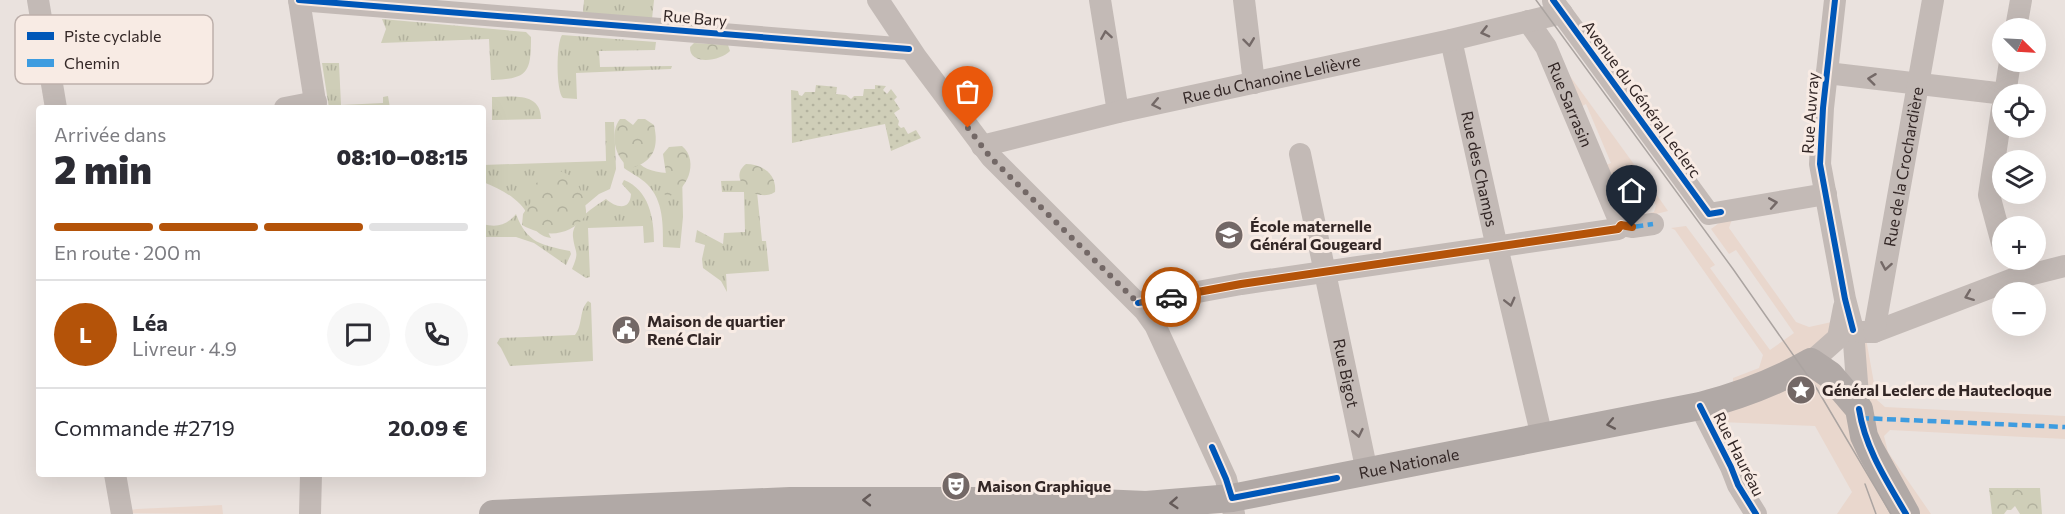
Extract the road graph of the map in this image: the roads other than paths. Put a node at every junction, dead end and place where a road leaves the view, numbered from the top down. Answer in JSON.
{"nodes":[{"id":1,"x":38,"y":0,"type":"edge"},
{"id":2,"x":299,"y":0,"type":"edge"},
{"id":3,"x":878,"y":0,"type":"edge"},
{"id":4,"x":1100,"y":0,"type":"edge"},
{"id":5,"x":1244,"y":0,"type":"edge"},
{"id":6,"x":1835,"y":0,"type":"edge"},
{"id":7,"x":1933,"y":0,"type":"edge"},
{"id":8,"x":2021,"y":0,"type":"edge"},
{"id":9,"x":1557,"y":7,"type":"edge"},
{"id":10,"x":40,"y":15,"type":"edge"},
{"id":11,"x":2018,"y":18,"type":"edge"},
{"id":12,"x":1528,"y":21,"type":"junction"},
{"id":13,"x":1451,"y":40,"type":"junction"},
{"id":14,"x":909,"y":49,"type":"junction"},
{"id":15,"x":1827,"y":73,"type":"junction"},
{"id":16,"x":1254,"y":83,"type":"junction"},
{"id":17,"x":52,"y":84,"type":"edge"},
{"id":18,"x":1918,"y":84,"type":"junction"},
{"id":19,"x":1992,"y":93,"type":"edge"},
{"id":20,"x":56,"y":105,"type":"edge"},
{"id":21,"x":316,"y":105,"type":"edge"},
{"id":22,"x":1118,"y":112,"type":"junction"},
{"id":23,"x":1998,"y":138,"type":"edge"},
{"id":24,"x":982,"y":146,"type":"junction"},
{"id":25,"x":1300,"y":154,"type":"dead end"},
{"id":26,"x":1826,"y":194,"type":"junction"},
{"id":27,"x":1995,"y":216,"type":"edge"},
{"id":28,"x":1653,"y":224,"type":"dead end"},
{"id":29,"x":1621,"y":225,"type":"junction"},
{"id":30,"x":1497,"y":246,"type":"junction"},
{"id":31,"x":2065,"y":266,"type":"edge"},
{"id":32,"x":2046,"y":267,"type":"edge"},
{"id":33,"x":2007,"y":270,"type":"edge"},
{"id":34,"x":1325,"y":273,"type":"junction"},
{"id":35,"x":1138,"y":303,"type":"junction"},
{"id":36,"x":1853,"y":320,"type":"junction"},
{"id":37,"x":1811,"y":362,"type":"junction"},
{"id":38,"x":1705,"y":404,"type":"junction"},
{"id":39,"x":1861,"y":422,"type":"junction"},
{"id":40,"x":1542,"y":437,"type":"junction"},
{"id":41,"x":1367,"y":472,"type":"junction"},
{"id":42,"x":116,"y":477,"type":"edge"},
{"id":43,"x":311,"y":477,"type":"edge"},
{"id":44,"x":1233,"y":506,"type":"edge"},
{"id":45,"x":901,"y":507,"type":"edge"},
{"id":46,"x":1051,"y":507,"type":"edge"},
{"id":47,"x":122,"y":514,"type":"edge"},
{"id":48,"x":310,"y":514,"type":"edge"},
{"id":49,"x":493,"y":514,"type":"edge"},
{"id":50,"x":1756,"y":514,"type":"edge"},
{"id":51,"x":1906,"y":514,"type":"edge"}],
"edges":[{"from":1,"to":10,"type":"street"},
{"from":2,"to":14,"type":"street","name":"Rue Bary"},
{"from":2,"to":21,"type":"street"},
{"from":3,"to":14,"type":"street"},
{"from":22,"to":4,"type":"street","one_way":true},
{"from":5,"to":16,"type":"street","one_way":true},
{"from":6,"to":15,"type":"street","name":"Rue Auvray"},
{"from":7,"to":18,"type":"street","name":"Rue de la Crochardière"},
{"from":8,"to":11,"type":"street"},
{"from":9,"to":12,"type":"street","name":"Rue du Chanoine Lelièvre"},
{"from":9,"to":26,"type":"street","name":"Avenue du Général Leclerc","one_way":true},
{"from":12,"to":13,"type":"street","name":"Rue du Chanoine Lelièvre","one_way":true},
{"from":12,"to":29,"type":"street","name":"Rue Sarrasin"},
{"from":13,"to":16,"type":"street","name":"Rue du Chanoine Lelièvre"},
{"from":13,"to":30,"type":"street","name":"Rue des Champs"},
{"from":14,"to":24,"type":"street"},
{"from":18,"to":15,"type":"street","one_way":true},
{"from":15,"to":26,"type":"street","name":"Rue Auvray"},
{"from":16,"to":22,"type":"street","name":"Rue du Chanoine Lelièvre","one_way":true},
{"from":17,"to":20,"type":"street"},
{"from":18,"to":19,"type":"street"},
{"from":18,"to":36,"type":"street","name":"Rue de la Crochardière","one_way":true},
{"from":22,"to":24,"type":"street","name":"Rue du Chanoine Lelièvre"},
{"from":23,"to":27,"type":"street"},
{"from":24,"to":35,"type":"street"},
{"from":25,"to":34,"type":"street","name":"Rue Bigot"},
{"from":26,"to":36,"type":"street","name":"Rue Auvray"},
{"from":28,"to":29,"type":"street"},
{"from":29,"to":30,"type":"street"},
{"from":30,"to":34,"type":"street"},
{"from":30,"to":40,"type":"street","name":"Rue des Champs","one_way":true},
{"from":31,"to":32,"type":"street"},
{"from":33,"to":36,"type":"street","one_way":true},
{"from":34,"to":35,"type":"street"},
{"from":34,"to":41,"type":"street","name":"Rue Bigot","one_way":true},
{"from":35,"to":44,"type":"street"},
{"from":36,"to":37,"type":"street"},
{"from":36,"to":39,"type":"street"},
{"from":37,"to":38,"type":"main road","name":"Rue Nationale"},
{"from":37,"to":39,"type":"main road"},
{"from":38,"to":40,"type":"main road","name":"Rue Nationale","one_way":true},
{"from":38,"to":50,"type":"street","name":"Rue Hauréau"},
{"from":39,"to":51,"type":"main road"},
{"from":40,"to":41,"type":"main road","name":"Rue Nationale"},
{"from":41,"to":44,"type":"main road","name":"Rue Nationale"},
{"from":42,"to":47,"type":"street"},
{"from":43,"to":48,"type":"street"},
{"from":44,"to":46,"type":"main road","name":"Rue Nationale","one_way":true},
{"from":45,"to":46,"type":"main road","name":"Rue Nationale"},
{"from":45,"to":49,"type":"main road","name":"Rue Nationale","one_way":true}]}
